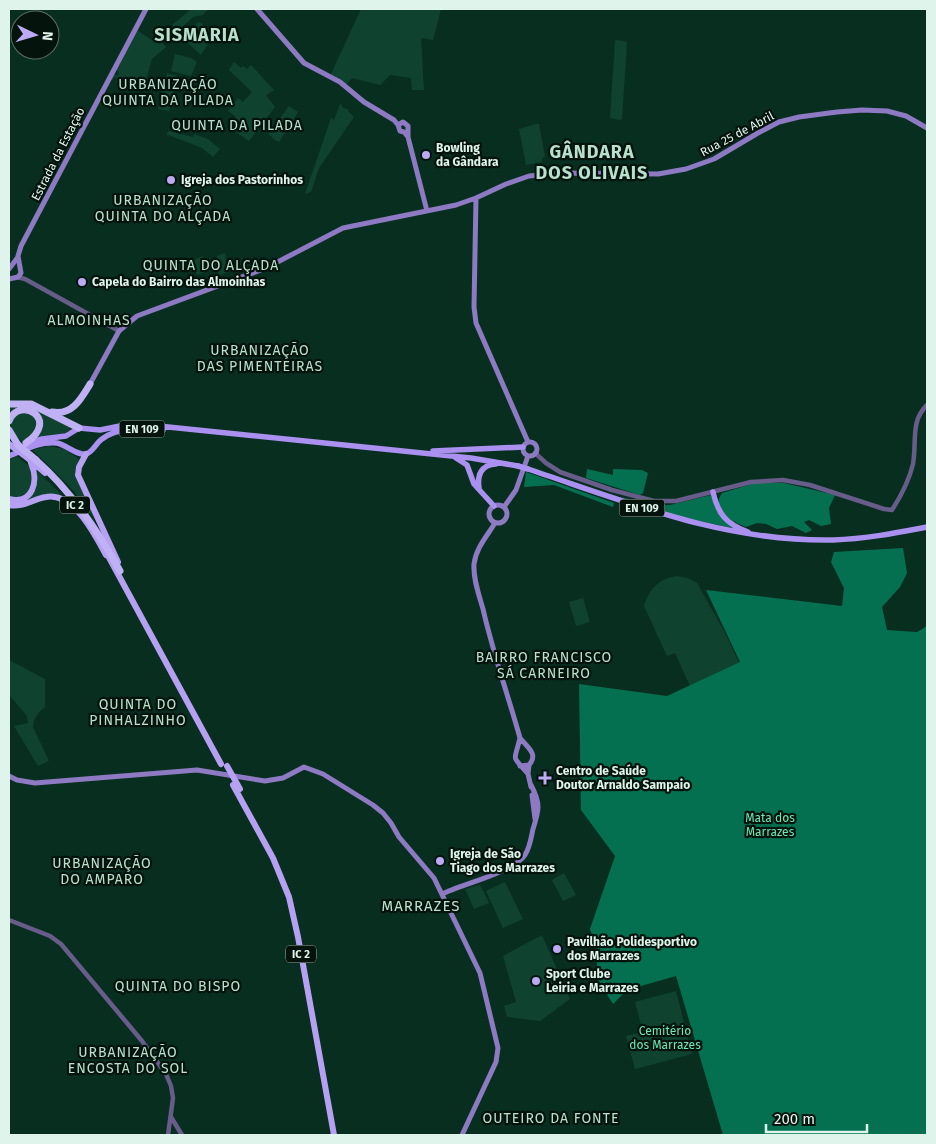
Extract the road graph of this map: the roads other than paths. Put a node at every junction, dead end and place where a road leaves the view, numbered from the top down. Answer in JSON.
{"nodes":[{"id":1,"x":146,"y":9,"type":"edge"},
{"id":2,"x":256,"y":9,"type":"edge"},
{"id":3,"x":927,"y":128,"type":"edge"},
{"id":4,"x":476,"y":198,"type":"junction"},
{"id":5,"x":427,"y":211,"type":"junction"},
{"id":6,"x":14,"y":266,"type":"edge"},
{"id":7,"x":9,"y":273,"type":"edge"},
{"id":8,"x":15,"y":277,"type":"edge"},
{"id":9,"x":119,"y":331,"type":"junction"},
{"id":10,"x":90,"y":384,"type":"joint"},
{"id":11,"x":9,"y":404,"type":"edge"},
{"id":12,"x":927,"y":405,"type":"edge"},
{"id":13,"x":41,"y":409,"type":"junction"},
{"id":14,"x":9,"y":421,"type":"edge"},
{"id":15,"x":79,"y":428,"type":"junction"},
{"id":16,"x":90,"y":429,"type":"junction"},
{"id":17,"x":9,"y":430,"type":"edge"},
{"id":18,"x":192,"y":431,"type":"junction"},
{"id":19,"x":71,"y":434,"type":"junction"},
{"id":20,"x":9,"y":441,"type":"edge"},
{"id":21,"x":528,"y":442,"type":"junction"},
{"id":22,"x":26,"y":443,"type":"junction"},
{"id":23,"x":18,"y":445,"type":"junction"},
{"id":24,"x":96,"y":445,"type":"junction"},
{"id":25,"x":523,"y":447,"type":"junction"},
{"id":26,"x":72,"y":449,"type":"junction"},
{"id":27,"x":9,"y":450,"type":"edge"},
{"id":28,"x":425,"y":453,"type":"junction"},
{"id":29,"x":535,"y":453,"type":"junction"},
{"id":30,"x":86,"y":454,"type":"junction"},
{"id":31,"x":9,"y":456,"type":"edge"},
{"id":32,"x":452,"y":456,"type":"junction"},
{"id":33,"x":528,"y":456,"type":"junction"},
{"id":34,"x":32,"y":459,"type":"junction"},
{"id":35,"x":504,"y":463,"type":"junction"},
{"id":36,"x":479,"y":488,"type":"junction"},
{"id":37,"x":712,"y":492,"type":"junction"},
{"id":38,"x":9,"y":499,"type":"edge"},
{"id":39,"x":9,"y":505,"type":"edge"},
{"id":40,"x":494,"y":506,"type":"junction"},
{"id":41,"x":504,"y":507,"type":"junction"},
{"id":42,"x":495,"y":523,"type":"junction"},
{"id":43,"x":927,"y":527,"type":"edge"},
{"id":44,"x":760,"y":536,"type":"junction"},
{"id":45,"x":110,"y":560,"type":"junction"},
{"id":46,"x":120,"y":571,"type":"junction"},
{"id":47,"x":520,"y":738,"type":"junction"},
{"id":48,"x":527,"y":747,"type":"junction"},
{"id":49,"x":517,"y":750,"type":"junction"},
{"id":50,"x":224,"y":765,"type":"junction"},
{"id":51,"x":529,"y":765,"type":"junction"},
{"id":52,"x":520,"y":766,"type":"junction"},
{"id":53,"x":528,"y":774,"type":"junction"},
{"id":54,"x":9,"y":776,"type":"edge"},
{"id":55,"x":442,"y":894,"type":"junction"},
{"id":56,"x":9,"y":920,"type":"edge"},
{"id":57,"x":172,"y":1117,"type":"junction"},
{"id":58,"x":169,"y":1129,"type":"junction"},
{"id":59,"x":180,"y":1134,"type":"edge"},
{"id":60,"x":168,"y":1135,"type":"edge"},
{"id":61,"x":336,"y":1135,"type":"edge"},
{"id":62,"x":462,"y":1135,"type":"edge"}],
"edges":[{"from":1,"to":6,"type":"main road","name":"Estrada da Estação"},
{"from":2,"to":5,"type":"main road"},
{"from":3,"to":4,"type":"main road","name":"Rua 25 de Abril"},
{"from":4,"to":5,"type":"main road","name":"Rua 25 de Abril"},
{"from":4,"to":21,"type":"main road"},
{"from":5,"to":9,"type":"main road","name":"Rua 25 de Abril"},
{"from":6,"to":8,"type":"main road","name":"Estrada da Estação"},
{"from":7,"to":8,"type":"main road"},
{"from":8,"to":9,"type":"street"},
{"from":9,"to":10,"type":"main road"},
{"from":10,"to":13,"type":"highway"},
{"from":11,"to":13,"type":"highway"},
{"from":12,"to":37,"type":"street"},
{"from":13,"to":15,"type":"highway"},
{"from":14,"to":22,"type":"highway"},
{"from":15,"to":16,"type":"main road","number":"EN 109"},
{"from":15,"to":19,"type":"main road"},
{"from":16,"to":18,"type":"main road","number":"EN 109"},
{"from":16,"to":24,"type":"main road"},
{"from":17,"to":23,"type":"highway"},
{"from":18,"to":24,"type":"main road","number":"EN 109"},
{"from":18,"to":28,"type":"main road","number":"EN 109"},
{"from":19,"to":22,"type":"main road"},
{"from":19,"to":26,"type":"main road"},
{"from":20,"to":23,"type":"highway"},
{"from":20,"to":34,"type":"highway","number":"IC 2","bridge":true},
{"from":21,"to":25,"type":"main road"},
{"from":21,"to":29,"type":"main road"},
{"from":22,"to":27,"type":"main road"},
{"from":23,"to":34,"type":"highway","bridge":true},
{"from":24,"to":30,"type":"main road","number":"EN 109"},
{"from":25,"to":28,"type":"main road"},
{"from":25,"to":33,"type":"main road"},
{"from":26,"to":30,"type":"main road"},
{"from":26,"to":31,"type":"main road"},
{"from":28,"to":32,"type":"main road","number":"EN 109"},
{"from":29,"to":33,"type":"main road"},
{"from":29,"to":37,"type":"street"},
{"from":30,"to":46,"type":"highway"},
{"from":32,"to":35,"type":"main road","number":"EN 109"},
{"from":32,"to":36,"type":"main road"},
{"from":33,"to":41,"type":"main road"},
{"from":34,"to":38,"type":"highway"},
{"from":34,"to":45,"type":"highway","number":"IC 2"},
{"from":34,"to":46,"type":"highway"},
{"from":35,"to":36,"type":"main road"},
{"from":35,"to":44,"type":"main road","number":"EN 109","bridge":true},
{"from":36,"to":40,"type":"main road"},
{"from":37,"to":44,"type":"main road"},
{"from":39,"to":45,"type":"highway"},
{"from":40,"to":41,"type":"main road"},
{"from":40,"to":42,"type":"main road"},
{"from":41,"to":42,"type":"main road"},
{"from":42,"to":47,"type":"main road"},
{"from":43,"to":44,"type":"main road","number":"EN 109"},
{"from":45,"to":50,"type":"highway","number":"IC 2"},
{"from":46,"to":50,"type":"highway","number":"IC 2"},
{"from":47,"to":48,"type":"main road"},
{"from":47,"to":49,"type":"main road"},
{"from":48,"to":49,"type":"main road"},
{"from":48,"to":51,"type":"main road"},
{"from":49,"to":52,"type":"main road"},
{"from":50,"to":61,"type":"highway","number":"IC 2"},
{"from":50,"to":61,"type":"highway","number":"IC 2","bridge":true},
{"from":51,"to":52,"type":"main road"},
{"from":51,"to":53,"type":"main road"},
{"from":52,"to":53,"type":"main road"},
{"from":53,"to":55,"type":"main road"},
{"from":54,"to":55,"type":"main road"},
{"from":55,"to":62,"type":"main road"},
{"from":56,"to":57,"type":"street"},
{"from":57,"to":58,"type":"street"},
{"from":57,"to":59,"type":"street"},
{"from":58,"to":59,"type":"street"},
{"from":58,"to":60,"type":"street"}]}
